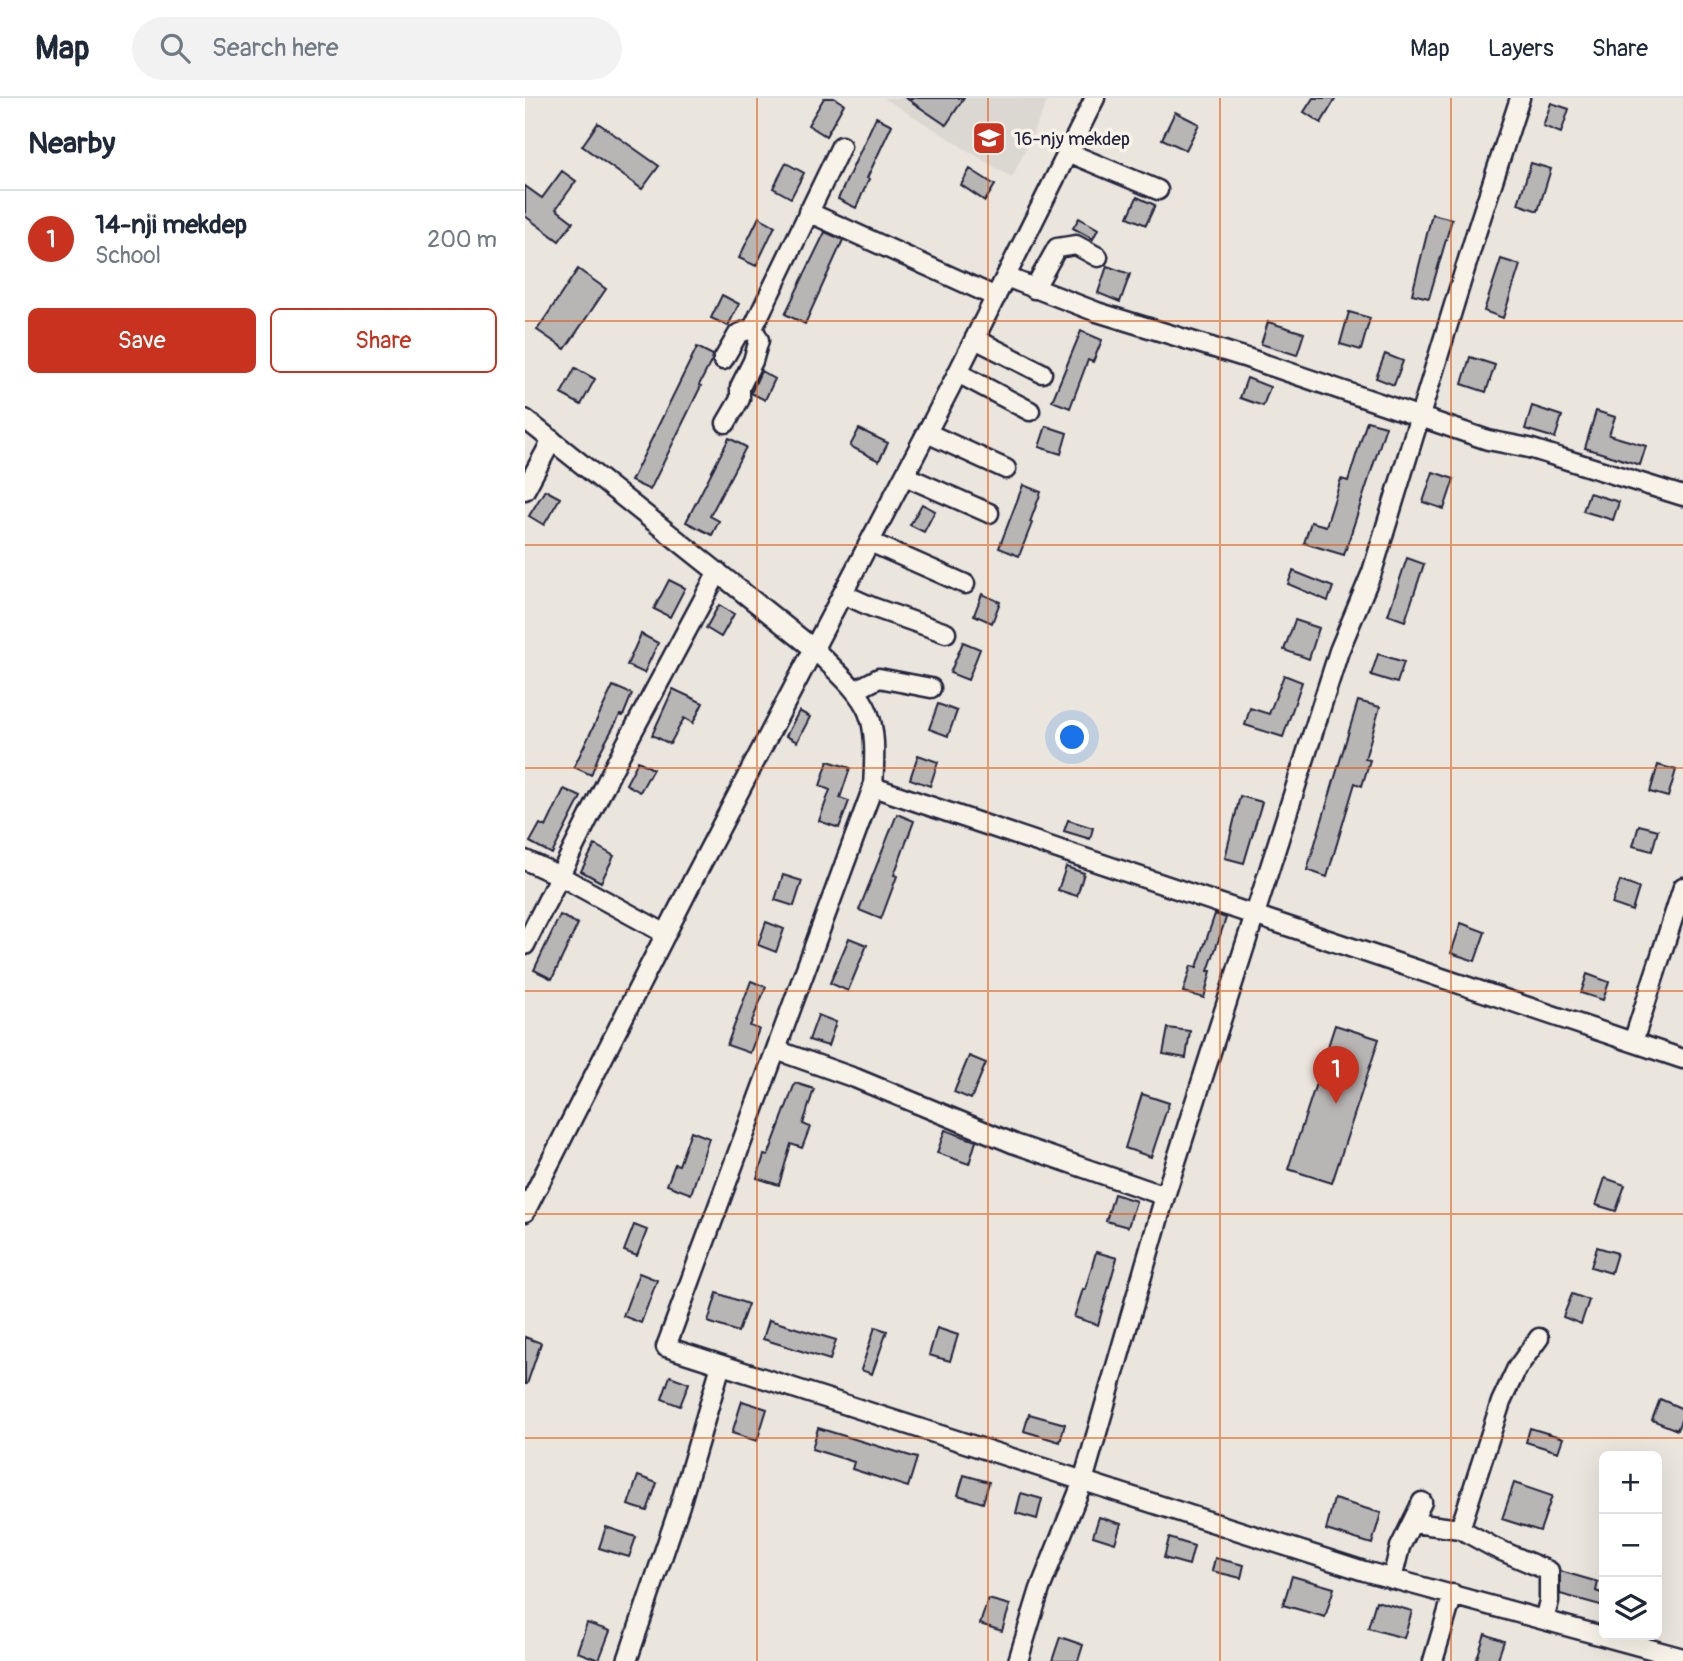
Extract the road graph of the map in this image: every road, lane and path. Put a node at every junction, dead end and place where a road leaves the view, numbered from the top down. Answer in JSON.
{"nodes":[{"id":1,"x":1095,"y":98,"type":"edge"},
{"id":2,"x":1520,"y":98,"type":"edge"},
{"id":3,"x":841,"y":146,"type":"dead end"},
{"id":4,"x":1067,"y":152,"type":"junction"},
{"id":5,"x":1159,"y":190,"type":"dead end"},
{"id":6,"x":808,"y":212,"type":"junction"},
{"id":7,"x":1098,"y":257,"type":"dead end"},
{"id":8,"x":1006,"y":277,"type":"junction"},
{"id":9,"x":1034,"y":289,"type":"junction"},
{"id":10,"x":996,"y":297,"type":"junction"},
{"id":11,"x":753,"y":328,"type":"junction"},
{"id":12,"x":975,"y":339,"type":"junction"},
{"id":13,"x":723,"y":360,"type":"dead end"},
{"id":14,"x":958,"y":373,"type":"junction"},
{"id":15,"x":1042,"y":373,"type":"dead end"},
{"id":16,"x":1030,"y":411,"type":"dead end"},
{"id":17,"x":1419,"y":417,"type":"junction"},
{"id":18,"x":525,"y":419,"type":"edge"},
{"id":19,"x":726,"y":423,"type":"dead end"},
{"id":20,"x":927,"y":433,"type":"junction"},
{"id":21,"x":552,"y":440,"type":"junction"},
{"id":22,"x":1006,"y":469,"type":"dead end"},
{"id":23,"x":905,"y":476,"type":"junction"},
{"id":24,"x":525,"y":490,"type":"edge"},
{"id":25,"x":1683,"y":496,"type":"edge"},
{"id":26,"x":989,"y":513,"type":"dead end"},
{"id":27,"x":870,"y":542,"type":"junction"},
{"id":28,"x":718,"y":572,"type":"junction"},
{"id":29,"x":965,"y":584,"type":"dead end"},
{"id":30,"x":843,"y":594,"type":"junction"},
{"id":31,"x":946,"y":633,"type":"dead end"},
{"id":32,"x":814,"y":649,"type":"junction"},
{"id":33,"x":931,"y":688,"type":"dead end"},
{"id":34,"x":856,"y":690,"type":"junction"},
{"id":35,"x":873,"y":787,"type":"junction"},
{"id":36,"x":525,"y":860,"type":"edge"},
{"id":37,"x":560,"y":876,"type":"junction"},
{"id":38,"x":1683,"y":887,"type":"edge"},
{"id":39,"x":1255,"y":914,"type":"junction"},
{"id":40,"x":667,"y":934,"type":"junction"},
{"id":41,"x":525,"y":945,"type":"edge"},
{"id":42,"x":1633,"y":1042,"type":"junction"},
{"id":43,"x":776,"y":1050,"type":"junction"},
{"id":44,"x":1683,"y":1059,"type":"edge"},
{"id":45,"x":1165,"y":1196,"type":"junction"},
{"id":46,"x":525,"y":1212,"type":"edge"},
{"id":47,"x":1539,"y":1338,"type":"dead end"},
{"id":48,"x":721,"y":1365,"type":"junction"},
{"id":49,"x":1083,"y":1481,"type":"junction"},
{"id":50,"x":1422,"y":1502,"type":"dead end"},
{"id":51,"x":1413,"y":1523,"type":"junction"},
{"id":52,"x":1460,"y":1529,"type":"junction"},
{"id":53,"x":1392,"y":1579,"type":"junction"},
{"id":54,"x":1453,"y":1594,"type":"junction"},
{"id":55,"x":1544,"y":1620,"type":"junction"},
{"id":56,"x":1683,"y":1658,"type":"edge"},
{"id":57,"x":627,"y":1661,"type":"edge"},
{"id":58,"x":1018,"y":1661,"type":"edge"},
{"id":59,"x":1433,"y":1661,"type":"edge"}],
"edges":[{"from":1,"to":4,"type":"street"},
{"from":2,"to":17,"type":"street"},
{"from":3,"to":6,"type":"street"},
{"from":4,"to":5,"type":"street"},
{"from":4,"to":8,"type":"street"},
{"from":6,"to":10,"type":"street"},
{"from":6,"to":11,"type":"street"},
{"from":7,"to":9,"type":"street"},
{"from":8,"to":9,"type":"street"},
{"from":8,"to":10,"type":"street"},
{"from":9,"to":17,"type":"street"},
{"from":10,"to":12,"type":"street"},
{"from":11,"to":13,"type":"street"},
{"from":11,"to":19,"type":"street"},
{"from":12,"to":14,"type":"street"},
{"from":12,"to":15,"type":"street"},
{"from":14,"to":16,"type":"street"},
{"from":14,"to":20,"type":"street"},
{"from":17,"to":25,"type":"street"},
{"from":17,"to":39,"type":"street"},
{"from":18,"to":21,"type":"street"},
{"from":20,"to":22,"type":"street"},
{"from":20,"to":23,"type":"street"},
{"from":21,"to":24,"type":"street"},
{"from":21,"to":28,"type":"street"},
{"from":23,"to":26,"type":"street"},
{"from":23,"to":27,"type":"street"},
{"from":27,"to":29,"type":"street"},
{"from":27,"to":30,"type":"street"},
{"from":28,"to":32,"type":"street"},
{"from":28,"to":37,"type":"street"},
{"from":30,"to":31,"type":"street"},
{"from":30,"to":32,"type":"street"},
{"from":32,"to":34,"type":"street"},
{"from":32,"to":40,"type":"street"},
{"from":33,"to":34,"type":"street"},
{"from":34,"to":35,"type":"street"},
{"from":35,"to":39,"type":"street"},
{"from":35,"to":43,"type":"street"},
{"from":36,"to":37,"type":"street"},
{"from":37,"to":40,"type":"street"},
{"from":37,"to":41,"type":"street"},
{"from":38,"to":42,"type":"street"},
{"from":39,"to":42,"type":"street"},
{"from":39,"to":45,"type":"street"},
{"from":40,"to":46,"type":"street"},
{"from":42,"to":44,"type":"street"},
{"from":43,"to":45,"type":"street"},
{"from":43,"to":48,"type":"street"},
{"from":45,"to":49,"type":"street"},
{"from":47,"to":52,"type":"street"},
{"from":48,"to":49,"type":"street"},
{"from":48,"to":57,"type":"street"},
{"from":49,"to":53,"type":"street"},
{"from":49,"to":58,"type":"street"},
{"from":50,"to":51,"type":"street"},
{"from":51,"to":52,"type":"street"},
{"from":51,"to":53,"type":"street"},
{"from":52,"to":55,"type":"street"},
{"from":53,"to":54,"type":"street"},
{"from":54,"to":55,"type":"street"},
{"from":54,"to":59,"type":"street"},
{"from":55,"to":56,"type":"street"}]}
